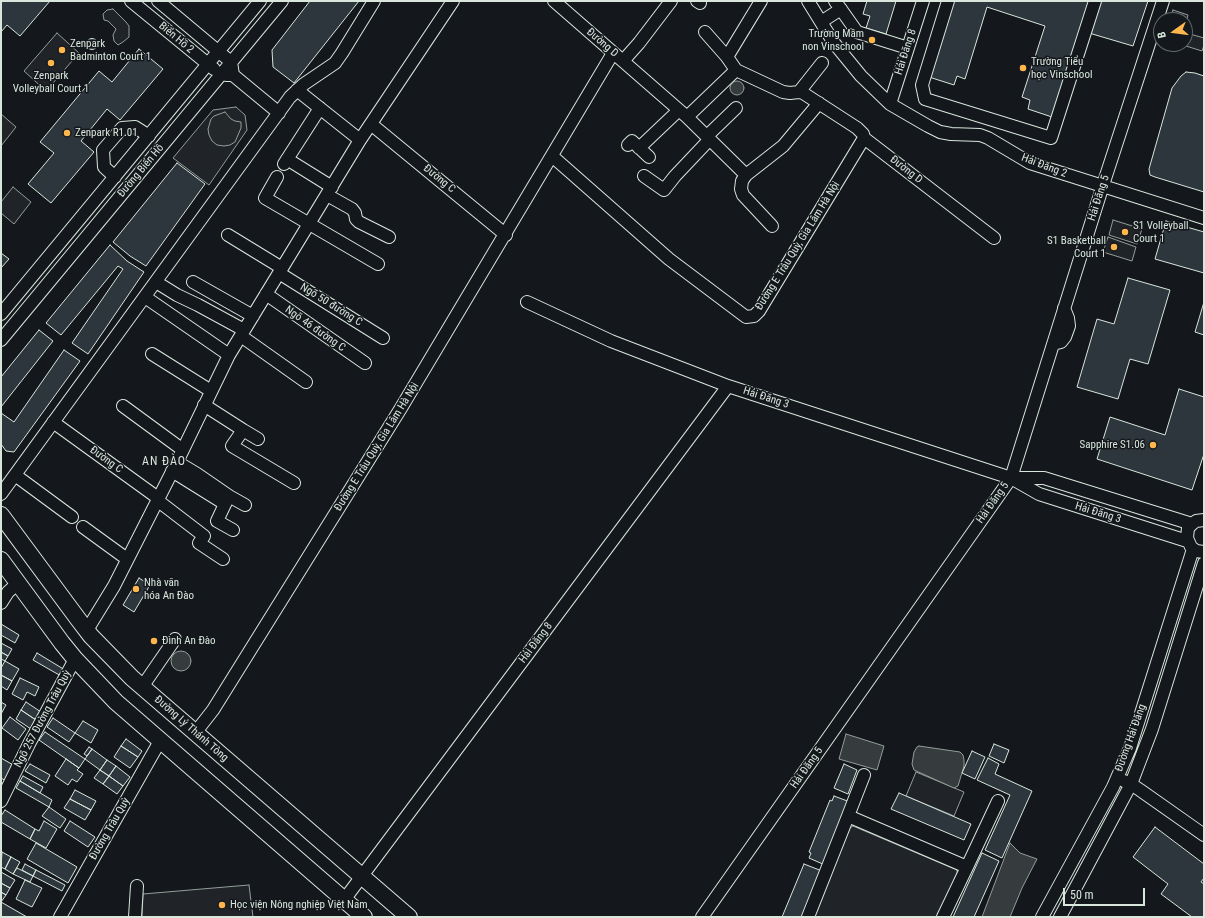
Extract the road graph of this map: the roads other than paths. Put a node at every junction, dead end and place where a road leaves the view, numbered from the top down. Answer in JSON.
{"nodes":[{"id":1,"x":131,"y":1,"type":"edge"},
{"id":2,"x":158,"y":1,"type":"edge"},
{"id":3,"x":260,"y":1,"type":"edge"},
{"id":4,"x":282,"y":1,"type":"edge"},
{"id":5,"x":374,"y":1,"type":"edge"},
{"id":6,"x":453,"y":1,"type":"edge"},
{"id":7,"x":554,"y":1,"type":"edge"},
{"id":8,"x":672,"y":1,"type":"edge"},
{"id":9,"x":762,"y":1,"type":"edge"},
{"id":10,"x":808,"y":1,"type":"edge"},
{"id":11,"x":923,"y":1,"type":"edge"},
{"id":12,"x":948,"y":1,"type":"edge"},
{"id":13,"x":1095,"y":1,"type":"edge"},
{"id":14,"x":1163,"y":1,"type":"edge"},
{"id":15,"x":838,"y":5,"type":"edge"},
{"id":16,"x":821,"y":22,"type":"junction"},
{"id":17,"x":705,"y":32,"type":"dead end"},
{"id":18,"x":908,"y":48,"type":"junction"},
{"id":19,"x":219,"y":52,"type":"junction"},
{"id":20,"x":613,"y":53,"type":"junction"},
{"id":21,"x":727,"y":57,"type":"junction"},
{"id":22,"x":623,"y":61,"type":"junction"},
{"id":23,"x":231,"y":62,"type":"junction"},
{"id":24,"x":822,"y":63,"type":"dead end"},
{"id":25,"x":208,"y":64,"type":"junction"},
{"id":26,"x":736,"y":70,"type":"junction"},
{"id":27,"x":227,"y":75,"type":"junction"},
{"id":28,"x":297,"y":90,"type":"junction"},
{"id":29,"x":799,"y":92,"type":"junction"},
{"id":30,"x":819,"y":103,"type":"junction"},
{"id":31,"x":890,"y":104,"type":"junction"},
{"id":32,"x":320,"y":108,"type":"junction"},
{"id":33,"x":736,"y":108,"type":"dead end"},
{"id":34,"x":279,"y":113,"type":"junction"},
{"id":35,"x":683,"y":113,"type":"junction"},
{"id":36,"x":985,"y":118,"type":"junction"},
{"id":37,"x":371,"y":124,"type":"junction"},
{"id":38,"x":980,"y":135,"type":"junction"},
{"id":39,"x":148,"y":136,"type":"junction"},
{"id":40,"x":708,"y":138,"type":"junction"},
{"id":41,"x":864,"y":138,"type":"junction"},
{"id":42,"x":360,"y":140,"type":"junction"},
{"id":43,"x":552,"y":156,"type":"junction"},
{"id":44,"x":649,"y":157,"type":"dead end"},
{"id":45,"x":746,"y":175,"type":"junction"},
{"id":46,"x":644,"y":176,"type":"dead end"},
{"id":47,"x":115,"y":177,"type":"junction"},
{"id":48,"x":277,"y":177,"type":"dead end"},
{"id":49,"x":1103,"y":185,"type":"junction"},
{"id":50,"x":329,"y":191,"type":"junction"},
{"id":51,"x":1204,"y":218,"type":"edge"},
{"id":52,"x":310,"y":224,"type":"junction"},
{"id":53,"x":772,"y":226,"type":"dead end"},
{"id":54,"x":228,"y":235,"type":"dead end"},
{"id":55,"x":506,"y":235,"type":"junction"},
{"id":56,"x":389,"y":238,"type":"dead end"},
{"id":57,"x":994,"y":238,"type":"dead end"},
{"id":58,"x":378,"y":264,"type":"dead end"},
{"id":59,"x":281,"y":270,"type":"junction"},
{"id":60,"x":156,"y":282,"type":"junction"},
{"id":61,"x":193,"y":282,"type":"dead end"},
{"id":62,"x":266,"y":294,"type":"junction"},
{"id":63,"x":145,"y":297,"type":"junction"},
{"id":64,"x":6,"y":300,"type":"edge"},
{"id":65,"x":527,"y":302,"type":"dead end"},
{"id":66,"x":1,"y":314,"type":"edge"},
{"id":67,"x":253,"y":316,"type":"junction"},
{"id":68,"x":242,"y":333,"type":"junction"},
{"id":69,"x":383,"y":338,"type":"dead end"},
{"id":70,"x":1,"y":340,"type":"edge"},
{"id":71,"x":152,"y":354,"type":"dead end"},
{"id":72,"x":229,"y":355,"type":"junction"},
{"id":73,"x":365,"y":363,"type":"dead end"},
{"id":74,"x":306,"y":382,"type":"dead end"},
{"id":75,"x":728,"y":386,"type":"junction"},
{"id":76,"x":211,"y":391,"type":"junction"},
{"id":77,"x":204,"y":405,"type":"junction"},
{"id":78,"x":123,"y":406,"type":"dead end"},
{"id":79,"x":53,"y":422,"type":"junction"},
{"id":80,"x":243,"y":430,"type":"junction"},
{"id":81,"x":258,"y":439,"type":"dead end"},
{"id":82,"x":182,"y":450,"type":"junction"},
{"id":83,"x":174,"y":466,"type":"junction"},
{"id":84,"x":15,"y":475,"type":"junction"},
{"id":85,"x":1011,"y":478,"type":"junction"},
{"id":86,"x":294,"y":483,"type":"dead end"},
{"id":87,"x":1,"y":494,"type":"edge"},
{"id":88,"x":158,"y":499,"type":"junction"},
{"id":89,"x":227,"y":500,"type":"junction"},
{"id":90,"x":245,"y":505,"type":"dead end"},
{"id":91,"x":1,"y":514,"type":"edge"},
{"id":92,"x":72,"y":517,"type":"dead end"},
{"id":93,"x":1200,"y":519,"type":"edge"},
{"id":94,"x":83,"y":527,"type":"dead end"},
{"id":95,"x":233,"y":530,"type":"dead end"},
{"id":96,"x":1195,"y":547,"type":"edge"},
{"id":97,"x":128,"y":559,"type":"junction"},
{"id":98,"x":223,"y":559,"type":"dead end"},
{"id":99,"x":1,"y":560,"type":"edge"},
{"id":100,"x":1204,"y":563,"type":"edge"},
{"id":101,"x":18,"y":583,"type":"junction"},
{"id":102,"x":1,"y":603,"type":"edge"},
{"id":103,"x":87,"y":630,"type":"junction"},
{"id":104,"x":175,"y":639,"type":"dead end"},
{"id":105,"x":75,"y":659,"type":"junction"},
{"id":106,"x":142,"y":687,"type":"junction"},
{"id":107,"x":195,"y":733,"type":"junction"},
{"id":108,"x":160,"y":742,"type":"junction"},
{"id":109,"x":864,"y":775,"type":"dead end"},
{"id":110,"x":1116,"y":778,"type":"junction"},
{"id":111,"x":1131,"y":784,"type":"junction"},
{"id":112,"x":1,"y":801,"type":"edge"},
{"id":113,"x":998,"y":801,"type":"dead end"},
{"id":114,"x":848,"y":816,"type":"junction"},
{"id":115,"x":1204,"y":835,"type":"edge"},
{"id":116,"x":967,"y":867,"type":"junction"},
{"id":117,"x":362,"y":876,"type":"junction"},
{"id":118,"x":137,"y":886,"type":"dead end"},
{"id":119,"x":344,"y":900,"type":"junction"},
{"id":120,"x":60,"y":917,"type":"edge"},
{"id":121,"x":135,"y":917,"type":"edge"},
{"id":122,"x":364,"y":917,"type":"edge"},
{"id":123,"x":409,"y":917,"type":"edge"},
{"id":124,"x":702,"y":917,"type":"edge"},
{"id":125,"x":808,"y":917,"type":"edge"},
{"id":126,"x":943,"y":917,"type":"edge"},
{"id":127,"x":1042,"y":917,"type":"edge"},
{"id":128,"x":1060,"y":917,"type":"edge"}],
"edges":[{"from":1,"to":25,"type":"street","name":"Biển Hồ 2"},
{"from":2,"to":19,"type":"street","name":"Biển Hồ 2"},
{"from":3,"to":19,"type":"street","name":"Đường Biển Hồ"},
{"from":4,"to":23,"type":"street","name":"Đường Biển Hồ"},
{"from":5,"to":28,"type":"street"},
{"from":6,"to":37,"type":"street"},
{"from":7,"to":20,"type":"street","name":"Đường D"},
{"from":8,"to":22,"type":"street"},
{"from":9,"to":21,"type":"street"},
{"from":10,"to":16,"type":"street","name":"Hải Đăng 2"},
{"from":11,"to":18,"type":"street","name":"Hải Đăng 8"},
{"from":12,"to":36,"type":"street"},
{"from":13,"to":36,"type":"street"},
{"from":14,"to":49,"type":"street","name":"Hải Đăng 5"},
{"from":15,"to":16,"type":"street"},
{"from":15,"to":18,"type":"street"},
{"from":16,"to":31,"type":"street","name":"Hải Đăng 2"},
{"from":17,"to":21,"type":"street"},
{"from":18,"to":31,"type":"street","name":"Hải Đăng 8"},
{"from":19,"to":23,"type":"street","name":"Biển Hồ 2"},
{"from":19,"to":25,"type":"street","name":"Đường Biển Hồ"},
{"from":20,"to":22,"type":"street","name":"Đường D"},
{"from":20,"to":43,"type":"street","name":"Đường E Trâu Quỳ, Gia Lâm Hà Nội"},
{"from":21,"to":26,"type":"street"},
{"from":22,"to":35,"type":"street","name":"Đường D"},
{"from":23,"to":27,"type":"street","name":"Đường Biển Hồ"},
{"from":24,"to":29,"type":"street"},
{"from":25,"to":27,"type":"street","name":"Biển Hồ 2"},
{"from":25,"to":39,"type":"street","name":"Đường Biển Hồ"},
{"from":26,"to":29,"type":"street","name":"Đường D"},
{"from":26,"to":35,"type":"street"},
{"from":27,"to":34,"type":"street","name":"Biển Hồ 2"},
{"from":27,"to":70,"type":"street","name":"Đường Biển Hồ"},
{"from":28,"to":32,"type":"street"},
{"from":28,"to":34,"type":"street"},
{"from":29,"to":30,"type":"street","name":"Đường D"},
{"from":30,"to":41,"type":"street","name":"Đường D"},
{"from":30,"to":45,"type":"street"},
{"from":31,"to":38,"type":"street","name":"Hải Đăng 2"},
{"from":32,"to":42,"type":"street"},
{"from":32,"to":50,"type":"street"},
{"from":33,"to":40,"type":"street"},
{"from":34,"to":60,"type":"street"},
{"from":35,"to":40,"type":"street","name":"Đường D"},
{"from":35,"to":44,"type":"street"},
{"from":36,"to":38,"type":"street"},
{"from":37,"to":42,"type":"street"},
{"from":37,"to":55,"type":"street","name":"Đường C"},
{"from":38,"to":49,"type":"street","name":"Hải Đăng 2"},
{"from":39,"to":47,"type":"street","name":"Đường Biển Hồ"},
{"from":39,"to":47,"type":"street"},
{"from":40,"to":45,"type":"street","name":"Đường D"},
{"from":40,"to":46,"type":"street"},
{"from":41,"to":43,"type":"street","name":"Đường E Trâu Quỳ, Gia Lâm Hà Nội"},
{"from":41,"to":57,"type":"street","name":"Đường D"},
{"from":42,"to":50,"type":"street"},
{"from":43,"to":55,"type":"street","name":"Đường E Trâu Quỳ, Gia Lâm Hà Nội"},
{"from":45,"to":53,"type":"street"},
{"from":47,"to":64,"type":"street","name":"Đường Biển Hồ"},
{"from":48,"to":52,"type":"street"},
{"from":49,"to":51,"type":"street","name":"Hải Đăng 2"},
{"from":49,"to":85,"type":"street","name":"Hải Đăng 5"},
{"from":50,"to":52,"type":"street"},
{"from":50,"to":56,"type":"street"},
{"from":52,"to":58,"type":"street"},
{"from":52,"to":59,"type":"street"},
{"from":54,"to":59,"type":"street"},
{"from":55,"to":107,"type":"street","name":"Đường E Trâu Quỳ, Gia Lâm Hà Nội"},
{"from":59,"to":62,"type":"street"},
{"from":59,"to":69,"type":"street","name":"Ngõ 50 đường C"},
{"from":60,"to":63,"type":"street"},
{"from":60,"to":68,"type":"street"},
{"from":61,"to":67,"type":"street"},
{"from":62,"to":67,"type":"street"},
{"from":62,"to":73,"type":"street","name":"Ngõ 46 đường C"},
{"from":63,"to":72,"type":"street"},
{"from":63,"to":79,"type":"street"},
{"from":64,"to":66,"type":"street","name":"Đường Biển Hồ"},
{"from":65,"to":75,"type":"street","name":"Hải Đăng 3"},
{"from":67,"to":68,"type":"street"},
{"from":68,"to":72,"type":"street"},
{"from":68,"to":74,"type":"street"},
{"from":71,"to":76,"type":"street"},
{"from":72,"to":76,"type":"street"},
{"from":75,"to":85,"type":"street","name":"Hải Đăng 3"},
{"from":75,"to":117,"type":"street","name":"Hải Đăng 8"},
{"from":76,"to":77,"type":"street"},
{"from":77,"to":80,"type":"street"},
{"from":77,"to":82,"type":"street"},
{"from":78,"to":82,"type":"street"},
{"from":79,"to":84,"type":"street"},
{"from":79,"to":88,"type":"street","name":"Đường C"},
{"from":80,"to":81,"type":"street"},
{"from":80,"to":86,"type":"street"},
{"from":82,"to":83,"type":"street"},
{"from":83,"to":88,"type":"street"},
{"from":83,"to":89,"type":"street"},
{"from":84,"to":87,"type":"street"},
{"from":84,"to":92,"type":"street"},
{"from":85,"to":93,"type":"street","name":"Hải Đăng 3"},
{"from":85,"to":96,"type":"street","name":"Hải Đăng 3"},
{"from":85,"to":124,"type":"street","name":"Hải Đăng 5"},
{"from":88,"to":97,"type":"street"},
{"from":88,"to":98,"type":"street","name":"Đường C"},
{"from":89,"to":90,"type":"street"},
{"from":89,"to":95,"type":"street"},
{"from":91,"to":103,"type":"main road","name":"Đường Lý Thánh Tông"},
{"from":93,"to":96,"type":"street","name":"Đường Hải Đăng"},
{"from":94,"to":97,"type":"street"},
{"from":96,"to":110,"type":"street","name":"Đường Hải Đăng"},
{"from":97,"to":103,"type":"street"},
{"from":99,"to":101,"type":"main road"},
{"from":100,"to":111,"type":"street","name":"Đường Hải Đăng"},
{"from":101,"to":102,"type":"street"},
{"from":101,"to":105,"type":"main road"},
{"from":103,"to":106,"type":"main road","name":"Đường Lý Thánh Tông"},
{"from":104,"to":106,"type":"street"},
{"from":105,"to":108,"type":"main road"},
{"from":105,"to":112,"type":"street","name":"Ngõ 257 Đường Trâu Quỳ"},
{"from":106,"to":107,"type":"main road","name":"Đường Lý Thánh Tông"},
{"from":107,"to":117,"type":"main road","name":"Đường Lý Thánh Tông"},
{"from":108,"to":119,"type":"main road"},
{"from":108,"to":120,"type":"street","name":"Đường Trâu Quỳ"},
{"from":109,"to":114,"type":"street"},
{"from":110,"to":111,"type":"street"},
{"from":110,"to":127,"type":"street","name":"Đường Hải Đăng"},
{"from":111,"to":115,"type":"street"},
{"from":111,"to":128,"type":"street","name":"Đường Hải Đăng"},
{"from":113,"to":116,"type":"street"},
{"from":114,"to":116,"type":"street"},
{"from":114,"to":125,"type":"street"},
{"from":116,"to":126,"type":"street"},
{"from":117,"to":119,"type":"street","name":"Hải Đăng 8"},
{"from":117,"to":123,"type":"main road","name":"Đường Lý Thánh Tông"},
{"from":118,"to":121,"type":"street"},
{"from":119,"to":122,"type":"main road"}]}
